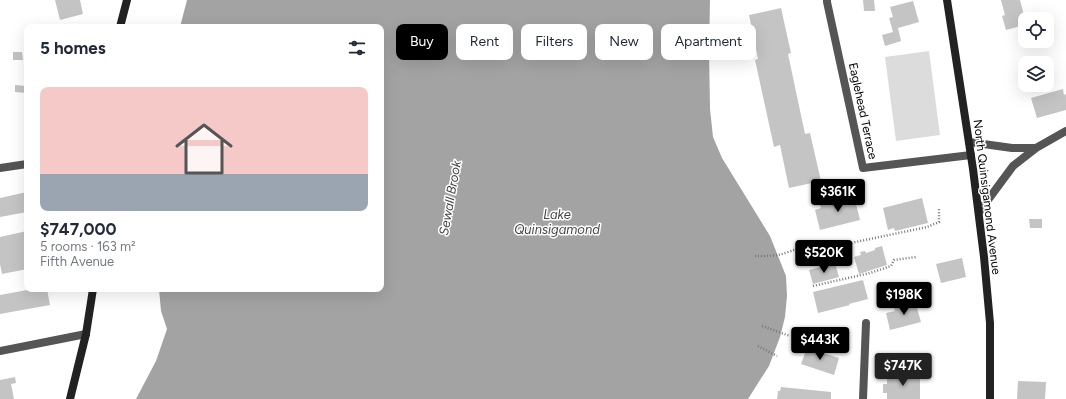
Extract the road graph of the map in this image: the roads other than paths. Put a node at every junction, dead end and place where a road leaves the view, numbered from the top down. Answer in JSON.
{"nodes":[{"id":1,"x":127,"y":0,"type":"edge"},
{"id":2,"x":827,"y":0,"type":"edge"},
{"id":3,"x":947,"y":0,"type":"edge"},
{"id":4,"x":121,"y":24,"type":"edge"},
{"id":5,"x":1066,"y":131,"type":"edge"},
{"id":6,"x":969,"y":142,"type":"junction"},
{"id":7,"x":1036,"y":148,"type":"junction"},
{"id":8,"x":971,"y":155,"type":"junction"},
{"id":9,"x":24,"y":164,"type":"edge"},
{"id":10,"x":0,"y":168,"type":"edge"},
{"id":11,"x":979,"y":212,"type":"junction"},
{"id":12,"x":92,"y":292,"type":"edge"},
{"id":13,"x":866,"y":323,"type":"dead end"},
{"id":14,"x":86,"y":334,"type":"junction"},
{"id":15,"x":0,"y":351,"type":"edge"},
{"id":16,"x":70,"y":399,"type":"edge"},
{"id":17,"x":863,"y":399,"type":"edge"},
{"id":18,"x":990,"y":399,"type":"edge"}],
"edges":[{"from":1,"to":4,"type":"main road"},
{"from":2,"to":8,"type":"street","name":"Eaglehead Terrace"},
{"from":3,"to":6,"type":"main road","name":"North Quinsigamond Avenue"},
{"from":5,"to":7,"type":"street"},
{"from":6,"to":7,"type":"street"},
{"from":6,"to":8,"type":"main road","name":"North Quinsigamond Avenue"},
{"from":7,"to":11,"type":"street"},
{"from":8,"to":11,"type":"main road","name":"North Quinsigamond Avenue"},
{"from":9,"to":10,"type":"street"},
{"from":11,"to":18,"type":"main road","name":"North Quinsigamond Avenue"},
{"from":12,"to":14,"type":"main road"},
{"from":13,"to":17,"type":"street"},
{"from":14,"to":15,"type":"street"},
{"from":14,"to":16,"type":"main road"}]}
